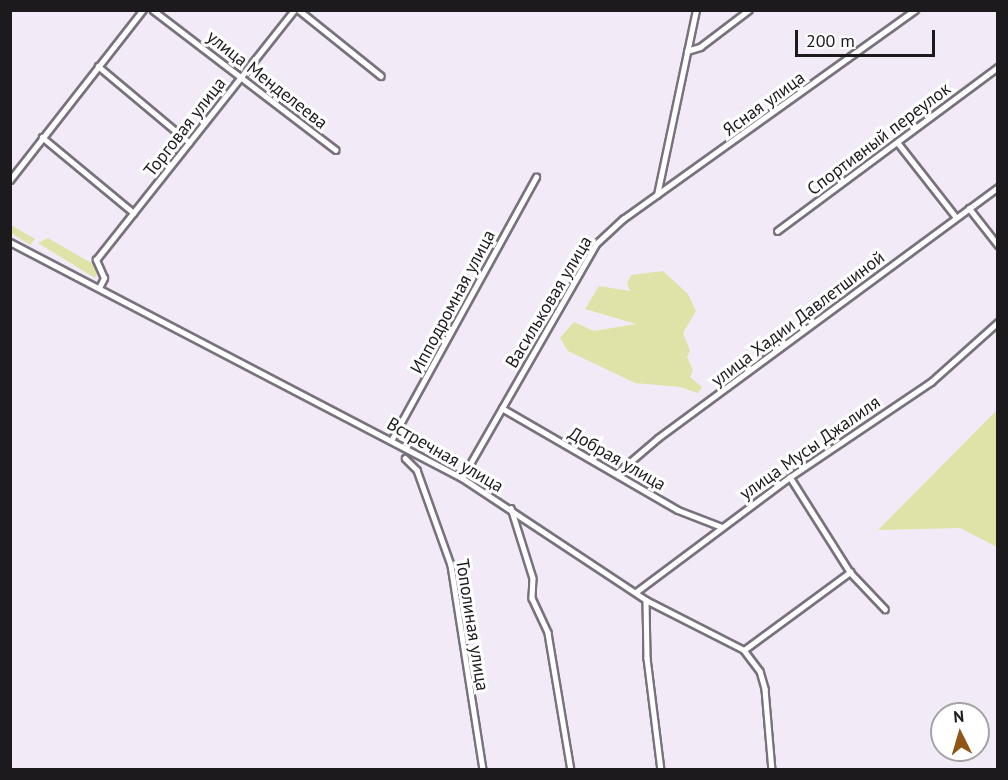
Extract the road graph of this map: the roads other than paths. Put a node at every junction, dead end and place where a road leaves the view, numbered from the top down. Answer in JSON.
{"nodes":[{"id":1,"x":143,"y":10,"type":"edge"},
{"id":2,"x":153,"y":10,"type":"edge"},
{"id":3,"x":294,"y":10,"type":"edge"},
{"id":4,"x":299,"y":10,"type":"edge"},
{"id":5,"x":696,"y":10,"type":"edge"},
{"id":6,"x":750,"y":10,"type":"edge"},
{"id":7,"x":915,"y":10,"type":"edge"},
{"id":8,"x":687,"y":51,"type":"junction"},
{"id":9,"x":98,"y":66,"type":"junction"},
{"id":10,"x":998,"y":67,"type":"edge"},
{"id":11,"x":242,"y":76,"type":"junction"},
{"id":12,"x":381,"y":76,"type":"dead end"},
{"id":13,"x":42,"y":137,"type":"junction"},
{"id":14,"x":189,"y":142,"type":"junction"},
{"id":15,"x":898,"y":142,"type":"junction"},
{"id":16,"x":336,"y":150,"type":"dead end"},
{"id":17,"x":536,"y":177,"type":"dead end"},
{"id":18,"x":10,"y":180,"type":"edge"},
{"id":19,"x":998,"y":187,"type":"edge"},
{"id":20,"x":657,"y":195,"type":"junction"},
{"id":21,"x":969,"y":208,"type":"junction"},
{"id":22,"x":134,"y":213,"type":"junction"},
{"id":23,"x":956,"y":217,"type":"junction"},
{"id":24,"x":777,"y":231,"type":"dead end"},
{"id":25,"x":10,"y":242,"type":"edge"},
{"id":26,"x":998,"y":245,"type":"edge"},
{"id":27,"x":100,"y":286,"type":"junction"},
{"id":28,"x":998,"y":322,"type":"edge"},
{"id":29,"x":502,"y":408,"type":"junction"},
{"id":30,"x":392,"y":440,"type":"junction"},
{"id":31,"x":405,"y":458,"type":"dead end"},
{"id":32,"x":616,"y":474,"type":"junction"},
{"id":33,"x":790,"y":477,"type":"junction"},
{"id":34,"x":462,"y":478,"type":"junction"},
{"id":35,"x":511,"y":508,"type":"junction"},
{"id":36,"x":722,"y":527,"type":"junction"},
{"id":37,"x":850,"y":572,"type":"junction"},
{"id":38,"x":636,"y":592,"type":"junction"},
{"id":39,"x":646,"y":600,"type":"junction"},
{"id":40,"x":885,"y":609,"type":"dead end"},
{"id":41,"x":744,"y":650,"type":"junction"},
{"id":42,"x":483,"y":770,"type":"edge"},
{"id":43,"x":570,"y":770,"type":"edge"},
{"id":44,"x":661,"y":770,"type":"edge"},
{"id":45,"x":772,"y":770,"type":"edge"}],
"edges":[{"from":1,"to":9,"type":"street"},
{"from":2,"to":11,"type":"street","name":"улица Менделеева"},
{"from":3,"to":11,"type":"street","name":"Торговая улица"},
{"from":4,"to":12,"type":"street"},
{"from":5,"to":8,"type":"street"},
{"from":6,"to":8,"type":"street"},
{"from":7,"to":20,"type":"street","name":"Ясная улица"},
{"from":8,"to":20,"type":"street"},
{"from":9,"to":13,"type":"street"},
{"from":9,"to":14,"type":"street"},
{"from":10,"to":15,"type":"street","name":"Спортивный переулок"},
{"from":11,"to":14,"type":"street","name":"Торговая улица"},
{"from":11,"to":16,"type":"street","name":"улица Менделеева"},
{"from":13,"to":18,"type":"street"},
{"from":13,"to":22,"type":"street"},
{"from":14,"to":22,"type":"street","name":"Торговая улица"},
{"from":15,"to":23,"type":"street"},
{"from":15,"to":24,"type":"street","name":"Спортивный переулок"},
{"from":17,"to":30,"type":"street","name":"Ипподромная улица"},
{"from":19,"to":21,"type":"street","name":"улица Хадии Давлетшиной"},
{"from":20,"to":29,"type":"street","name":"Васильковая улица"},
{"from":21,"to":23,"type":"street","name":"улица Хадии Давлетшиной"},
{"from":21,"to":26,"type":"street"},
{"from":22,"to":27,"type":"street","name":"Торговая улица"},
{"from":23,"to":32,"type":"street","name":"улица Хадии Давлетшиной"},
{"from":25,"to":27,"type":"street","name":"Встречная улица"},
{"from":27,"to":30,"type":"street","name":"Встречная улица"},
{"from":28,"to":33,"type":"street","name":"улица Мусы Джалиля"},
{"from":29,"to":32,"type":"street","name":"Добрая улица"},
{"from":29,"to":34,"type":"street","name":"Васильковая улица"},
{"from":30,"to":34,"type":"street","name":"Встречная улица"},
{"from":31,"to":42,"type":"street","name":"Тополиная улица"},
{"from":32,"to":36,"type":"street","name":"Добрая улица"},
{"from":33,"to":36,"type":"street","name":"улица Мусы Джалиля"},
{"from":33,"to":37,"type":"street"},
{"from":34,"to":35,"type":"street","name":"Встречная улица"},
{"from":35,"to":38,"type":"street","name":"Встречная улица"},
{"from":35,"to":43,"type":"street"},
{"from":36,"to":38,"type":"street","name":"улица Мусы Джалиля"},
{"from":37,"to":40,"type":"street"},
{"from":37,"to":41,"type":"street"},
{"from":38,"to":39,"type":"street","name":"Встречная улица"},
{"from":39,"to":41,"type":"street","name":"Встречная улица"},
{"from":39,"to":44,"type":"street"},
{"from":41,"to":45,"type":"street","name":"Встречная улица"}]}
